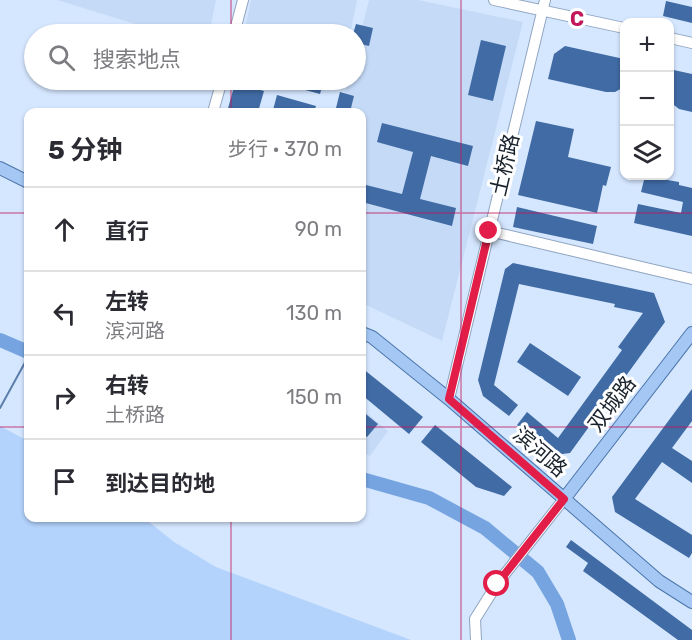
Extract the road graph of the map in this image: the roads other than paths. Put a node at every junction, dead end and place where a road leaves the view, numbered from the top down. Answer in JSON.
{"nodes":[{"id":1,"x":243,"y":0,"type":"edge"},
{"id":2,"x":494,"y":0,"type":"edge"},
{"id":3,"x":543,"y":5,"type":"edge"},
{"id":4,"x":237,"y":24,"type":"edge"},
{"id":5,"x":620,"y":27,"type":"edge"},
{"id":6,"x":674,"y":39,"type":"edge"},
{"id":7,"x":692,"y":43,"type":"edge"},
{"id":8,"x":219,"y":90,"type":"edge"},
{"id":9,"x":214,"y":108,"type":"edge"},
{"id":10,"x":0,"y":168,"type":"edge"},
{"id":11,"x":24,"y":180,"type":"edge"},
{"id":12,"x":489,"y":231,"type":"junction"},
{"id":13,"x":692,"y":279,"type":"edge"},
{"id":14,"x":692,"y":333,"type":"edge"},
{"id":15,"x":366,"y":335,"type":"edge"},
{"id":16,"x":449,"y":399,"type":"junction"},
{"id":17,"x":564,"y":499,"type":"junction"},
{"id":18,"x":692,"y":602,"type":"edge"},
{"id":19,"x":476,"y":640,"type":"edge"}],
"edges":[{"from":1,"to":4,"type":"street"},
{"from":2,"to":3,"type":"street"},
{"from":3,"to":5,"type":"street"},
{"from":3,"to":12,"type":"street","name":"土桥路"},
{"from":6,"to":7,"type":"street"},
{"from":8,"to":9,"type":"street"},
{"from":10,"to":11,"type":"main road"},
{"from":12,"to":13,"type":"street"},
{"from":12,"to":16,"type":"street","name":"土桥路"},
{"from":14,"to":17,"type":"main road","name":"双城路"},
{"from":15,"to":16,"type":"main road","name":"滨河路"},
{"from":16,"to":17,"type":"main road","name":"滨河路"},
{"from":17,"to":18,"type":"main road","name":"滨河路"},
{"from":17,"to":19,"type":"street"}]}
